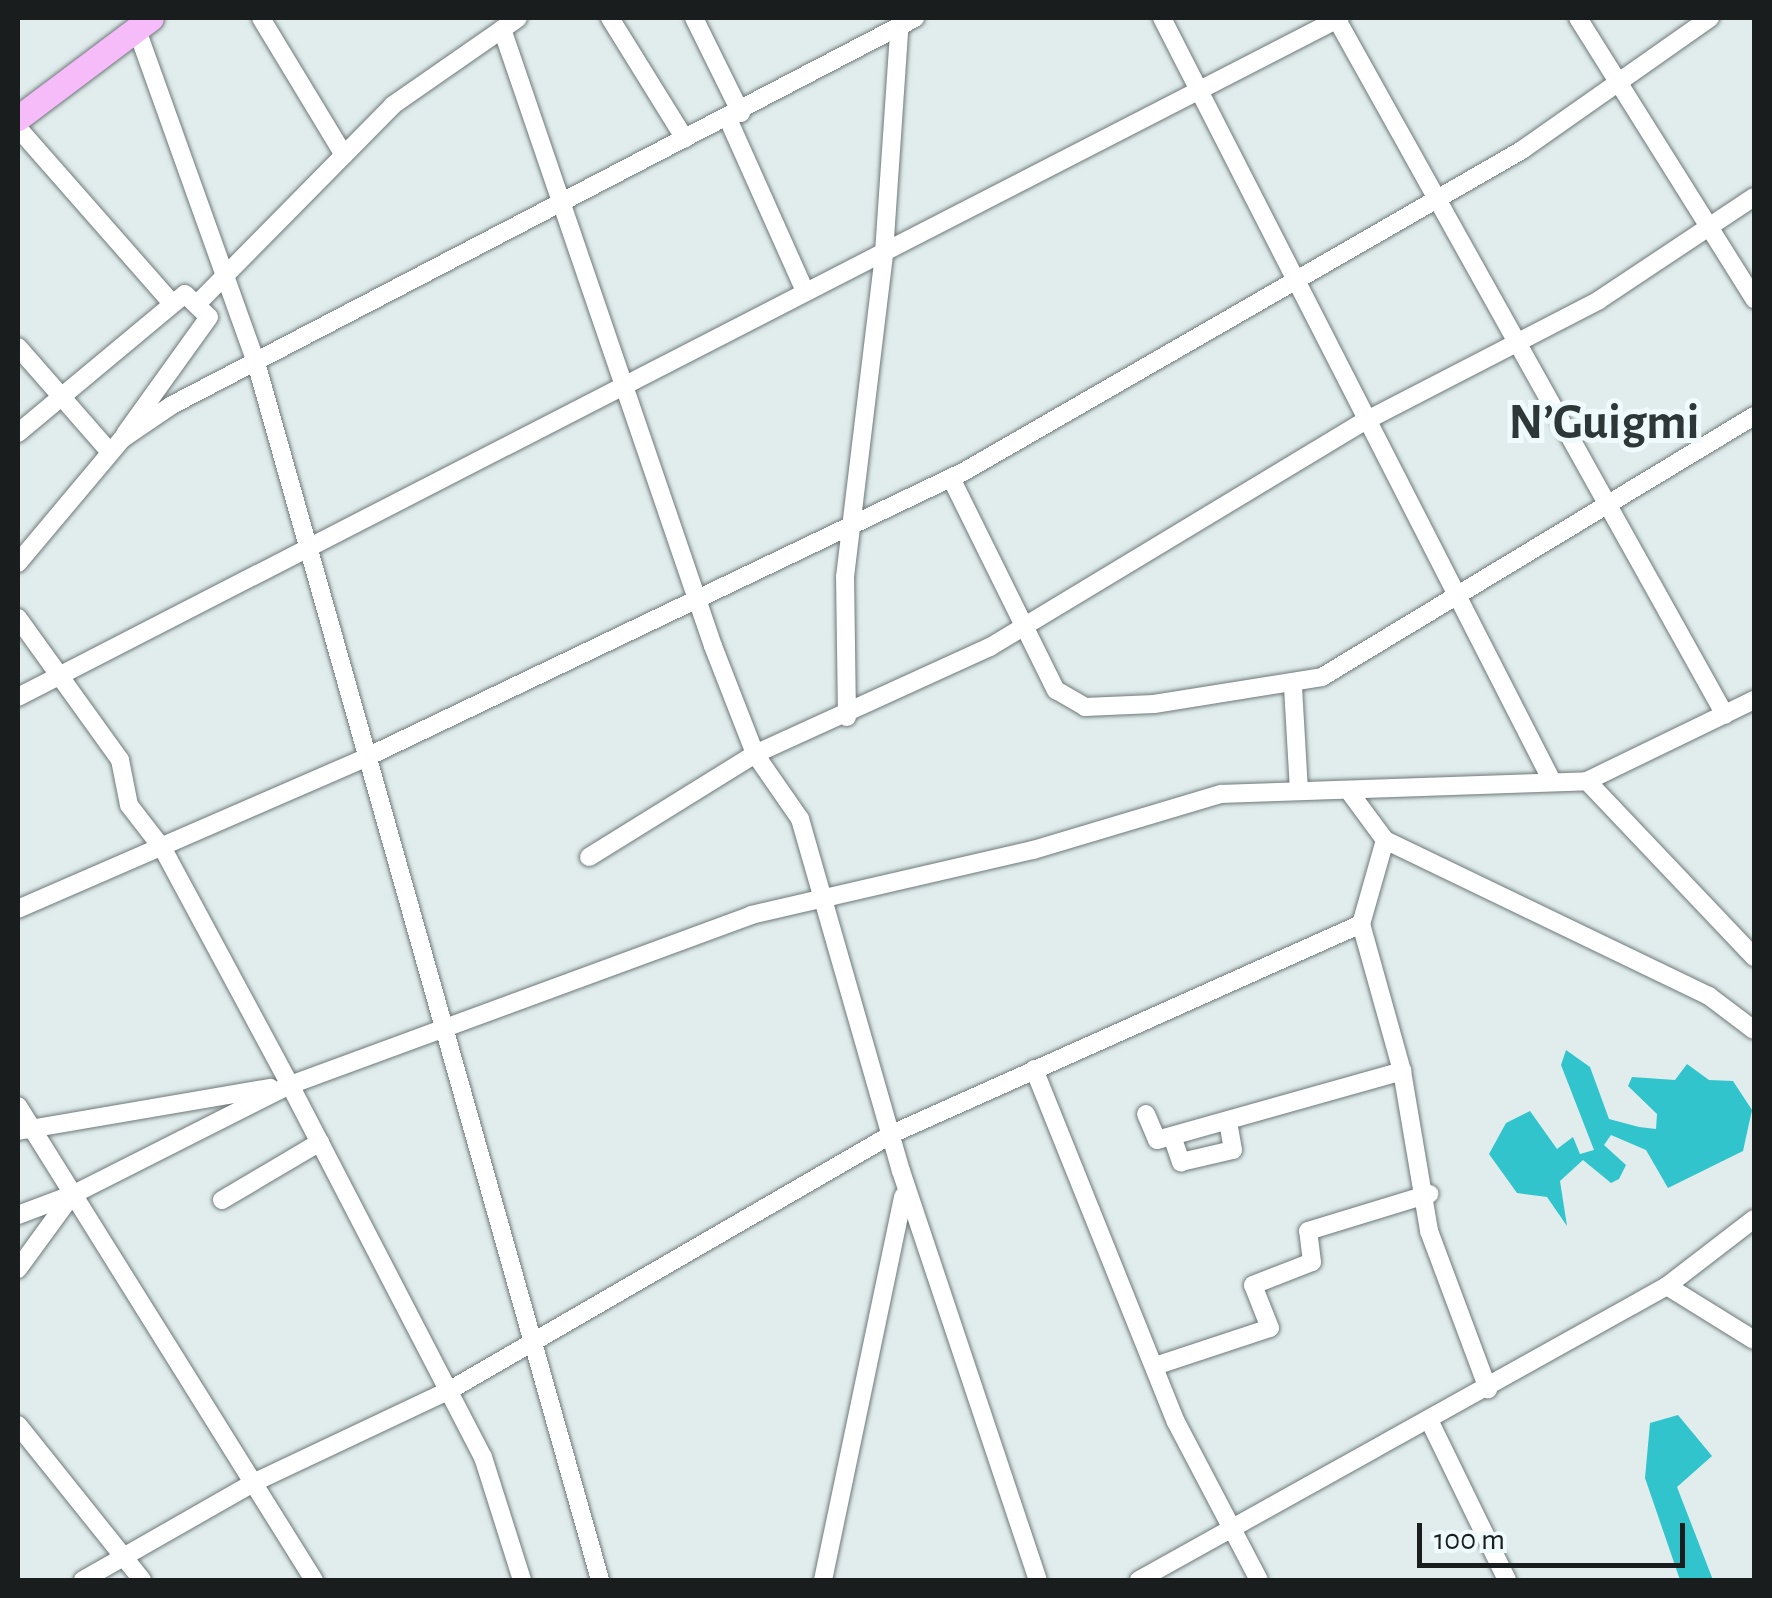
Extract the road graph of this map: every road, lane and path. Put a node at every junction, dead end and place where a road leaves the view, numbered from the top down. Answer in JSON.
{"nodes":[{"id":1,"x":261,"y":18,"type":"edge"},
{"id":2,"x":610,"y":18,"type":"edge"},
{"id":3,"x":694,"y":18,"type":"edge"},
{"id":4,"x":1162,"y":18,"type":"edge"},
{"id":5,"x":1337,"y":18,"type":"edge"},
{"id":6,"x":1578,"y":18,"type":"edge"},
{"id":7,"x":1710,"y":18,"type":"edge"},
{"id":8,"x":905,"y":20,"type":"edge"},
{"id":9,"x":510,"y":23,"type":"edge"},
{"id":10,"x":144,"y":24,"type":"edge"},
{"id":11,"x":1618,"y":85,"type":"junction"},
{"id":12,"x":1196,"y":87,"type":"junction"},
{"id":13,"x":21,"y":112,"type":"edge"},
{"id":14,"x":734,"y":116,"type":"junction"},
{"id":15,"x":685,"y":138,"type":"junction"},
{"id":16,"x":344,"y":155,"type":"junction"},
{"id":17,"x":1754,"y":197,"type":"edge"},
{"id":18,"x":1436,"y":199,"type":"junction"},
{"id":19,"x":560,"y":208,"type":"junction"},
{"id":20,"x":1709,"y":222,"type":"junction"},
{"id":21,"x":884,"y":253,"type":"junction"},
{"id":22,"x":227,"y":281,"type":"junction"},
{"id":23,"x":1292,"y":284,"type":"junction"},
{"id":24,"x":806,"y":291,"type":"junction"},
{"id":25,"x":1754,"y":299,"type":"edge"},
{"id":26,"x":172,"y":303,"type":"junction"},
{"id":27,"x":198,"y":303,"type":"junction"},
{"id":28,"x":1515,"y":342,"type":"junction"},
{"id":29,"x":18,"y":346,"type":"edge"},
{"id":30,"x":257,"y":366,"type":"junction"},
{"id":31,"x":628,"y":385,"type":"junction"},
{"id":32,"x":60,"y":397,"type":"junction"},
{"id":33,"x":1754,"y":416,"type":"edge"},
{"id":34,"x":1368,"y":420,"type":"junction"},
{"id":35,"x":18,"y":433,"type":"edge"},
{"id":36,"x":116,"y":446,"type":"junction"},
{"id":37,"x":951,"y":478,"type":"junction"},
{"id":38,"x":1609,"y":508,"type":"junction"},
{"id":39,"x":856,"y":524,"type":"junction"},
{"id":40,"x":310,"y":550,"type":"junction"},
{"id":41,"x":18,"y":563,"type":"edge"},
{"id":42,"x":701,"y":598,"type":"junction"},
{"id":43,"x":1462,"y":600,"type":"junction"},
{"id":44,"x":18,"y":618,"type":"edge"},
{"id":45,"x":1020,"y":624,"type":"junction"},
{"id":46,"x":59,"y":675,"type":"junction"},
{"id":47,"x":1293,"y":687,"type":"junction"},
{"id":48,"x":18,"y":698,"type":"edge"},
{"id":49,"x":1754,"y":700,"type":"edge"},
{"id":50,"x":1725,"y":715,"type":"junction"},
{"id":51,"x":848,"y":717,"type":"junction"},
{"id":52,"x":755,"y":754,"type":"junction"},
{"id":53,"x":367,"y":757,"type":"junction"},
{"id":54,"x":1552,"y":781,"type":"junction"},
{"id":55,"x":1587,"y":781,"type":"junction"},
{"id":56,"x":1299,"y":790,"type":"junction"},
{"id":57,"x":1351,"y":794,"type":"junction"},
{"id":58,"x":1385,"y":840,"type":"junction"},
{"id":59,"x":163,"y":849,"type":"junction"},
{"id":60,"x":589,"y":857,"type":"dead end"},
{"id":61,"x":822,"y":894,"type":"junction"},
{"id":62,"x":18,"y":909,"type":"edge"},
{"id":63,"x":1361,"y":924,"type":"junction"},
{"id":64,"x":1754,"y":957,"type":"edge"},
{"id":65,"x":444,"y":1030,"type":"junction"},
{"id":66,"x":1754,"y":1030,"type":"edge"},
{"id":67,"x":1034,"y":1069,"type":"junction"},
{"id":68,"x":1402,"y":1071,"type":"junction"},
{"id":69,"x":290,"y":1085,"type":"junction"},
{"id":70,"x":18,"y":1106,"type":"edge"},
{"id":71,"x":1146,"y":1114,"type":"dead end"},
{"id":72,"x":1228,"y":1121,"type":"junction"},
{"id":73,"x":25,"y":1130,"type":"edge"},
{"id":74,"x":894,"y":1133,"type":"junction"},
{"id":75,"x":1172,"y":1136,"type":"junction"},
{"id":76,"x":320,"y":1142,"type":"junction"},
{"id":77,"x":901,"y":1171,"type":"junction"},
{"id":78,"x":1429,"y":1194,"type":"junction"},
{"id":79,"x":72,"y":1195,"type":"junction"},
{"id":80,"x":222,"y":1200,"type":"dead end"},
{"id":81,"x":18,"y":1216,"type":"edge"},
{"id":82,"x":1754,"y":1220,"type":"edge"},
{"id":83,"x":18,"y":1269,"type":"edge"},
{"id":84,"x":1667,"y":1286,"type":"junction"},
{"id":85,"x":1754,"y":1340,"type":"edge"},
{"id":86,"x":532,"y":1341,"type":"junction"},
{"id":87,"x":1155,"y":1366,"type":"junction"},
{"id":88,"x":450,"y":1390,"type":"junction"},
{"id":89,"x":1488,"y":1390,"type":"junction"},
{"id":90,"x":1430,"y":1422,"type":"junction"},
{"id":91,"x":18,"y":1424,"type":"edge"},
{"id":92,"x":252,"y":1482,"type":"junction"},
{"id":93,"x":1234,"y":1528,"type":"junction"},
{"id":94,"x":118,"y":1557,"type":"junction"},
{"id":95,"x":83,"y":1580,"type":"edge"},
{"id":96,"x":142,"y":1580,"type":"edge"},
{"id":97,"x":314,"y":1580,"type":"edge"},
{"id":98,"x":522,"y":1580,"type":"edge"},
{"id":99,"x":600,"y":1580,"type":"edge"},
{"id":100,"x":823,"y":1580,"type":"edge"},
{"id":101,"x":1038,"y":1580,"type":"edge"},
{"id":102,"x":1138,"y":1580,"type":"edge"},
{"id":103,"x":1259,"y":1580,"type":"edge"},
{"id":104,"x":1507,"y":1580,"type":"edge"}],
"edges":[{"from":1,"to":16,"type":"street"},
{"from":2,"to":15,"type":"street"},
{"from":3,"to":14,"type":"street"},
{"from":4,"to":12,"type":"street"},
{"from":5,"to":12,"type":"street"},
{"from":5,"to":18,"type":"street"},
{"from":6,"to":11,"type":"street"},
{"from":7,"to":11,"type":"street"},
{"from":8,"to":14,"type":"street"},
{"from":8,"to":21,"type":"street"},
{"from":9,"to":16,"type":"street"},
{"from":9,"to":19,"type":"street"},
{"from":10,"to":13,"type":"highway"},
{"from":10,"to":22,"type":"street"},
{"from":11,"to":18,"type":"street"},
{"from":11,"to":20,"type":"street"},
{"from":12,"to":21,"type":"street"},
{"from":12,"to":23,"type":"street"},
{"from":13,"to":26,"type":"street"},
{"from":14,"to":15,"type":"street"},
{"from":14,"to":24,"type":"street"},
{"from":15,"to":19,"type":"street"},
{"from":16,"to":22,"type":"street"},
{"from":17,"to":20,"type":"street"},
{"from":18,"to":23,"type":"street"},
{"from":18,"to":28,"type":"street"},
{"from":19,"to":30,"type":"street"},
{"from":19,"to":31,"type":"street"},
{"from":20,"to":25,"type":"street"},
{"from":20,"to":28,"type":"street"},
{"from":21,"to":24,"type":"street"},
{"from":21,"to":39,"type":"street"},
{"from":22,"to":27,"type":"street"},
{"from":22,"to":30,"type":"street"},
{"from":23,"to":34,"type":"street"},
{"from":23,"to":37,"type":"street"},
{"from":24,"to":31,"type":"street"},
{"from":26,"to":27,"type":"street"},
{"from":26,"to":32,"type":"street"},
{"from":27,"to":36,"type":"street"},
{"from":28,"to":34,"type":"street"},
{"from":28,"to":38,"type":"street"},
{"from":29,"to":32,"type":"street"},
{"from":30,"to":36,"type":"street"},
{"from":30,"to":40,"type":"street"},
{"from":31,"to":40,"type":"street"},
{"from":31,"to":42,"type":"street"},
{"from":32,"to":35,"type":"street"},
{"from":32,"to":36,"type":"street"},
{"from":33,"to":38,"type":"street"},
{"from":34,"to":43,"type":"street"},
{"from":34,"to":45,"type":"street"},
{"from":36,"to":41,"type":"street"},
{"from":37,"to":39,"type":"street"},
{"from":37,"to":45,"type":"street"},
{"from":38,"to":43,"type":"street"},
{"from":38,"to":50,"type":"street"},
{"from":39,"to":42,"type":"street"},
{"from":39,"to":51,"type":"street"},
{"from":40,"to":46,"type":"street"},
{"from":40,"to":53,"type":"street"},
{"from":42,"to":52,"type":"street"},
{"from":42,"to":53,"type":"street"},
{"from":43,"to":47,"type":"street"},
{"from":43,"to":54,"type":"street"},
{"from":44,"to":46,"type":"street"},
{"from":45,"to":47,"type":"street"},
{"from":45,"to":51,"type":"street"},
{"from":46,"to":48,"type":"street"},
{"from":46,"to":59,"type":"street"},
{"from":47,"to":56,"type":"street"},
{"from":49,"to":50,"type":"street"},
{"from":50,"to":55,"type":"street"},
{"from":51,"to":52,"type":"street"},
{"from":52,"to":60,"type":"street"},
{"from":52,"to":61,"type":"street"},
{"from":53,"to":59,"type":"street"},
{"from":53,"to":65,"type":"street"},
{"from":54,"to":55,"type":"street"},
{"from":54,"to":57,"type":"street"},
{"from":55,"to":64,"type":"street"},
{"from":56,"to":57,"type":"street"},
{"from":56,"to":61,"type":"street"},
{"from":57,"to":58,"type":"street"},
{"from":58,"to":63,"type":"street"},
{"from":58,"to":66,"type":"street"},
{"from":59,"to":62,"type":"street"},
{"from":59,"to":69,"type":"street"},
{"from":61,"to":65,"type":"street"},
{"from":61,"to":74,"type":"street"},
{"from":63,"to":67,"type":"street"},
{"from":63,"to":68,"type":"street"},
{"from":65,"to":69,"type":"street"},
{"from":65,"to":86,"type":"street"},
{"from":67,"to":74,"type":"street"},
{"from":67,"to":87,"type":"street"},
{"from":68,"to":72,"type":"street"},
{"from":68,"to":78,"type":"street"},
{"from":69,"to":73,"type":"street"},
{"from":69,"to":76,"type":"street"},
{"from":69,"to":79,"type":"street"},
{"from":70,"to":73,"type":"street"},
{"from":71,"to":75,"type":"street"},
{"from":72,"to":75,"type":"street"},
{"from":72,"to":75,"type":"street"},
{"from":73,"to":79,"type":"street"},
{"from":74,"to":77,"type":"street"},
{"from":74,"to":86,"type":"street"},
{"from":76,"to":80,"type":"street"},
{"from":76,"to":88,"type":"street"},
{"from":77,"to":100,"type":"street"},
{"from":77,"to":101,"type":"street"},
{"from":78,"to":87,"type":"street"},
{"from":78,"to":89,"type":"street"},
{"from":79,"to":81,"type":"street"},
{"from":79,"to":83,"type":"street"},
{"from":79,"to":92,"type":"street"},
{"from":82,"to":84,"type":"street"},
{"from":84,"to":85,"type":"street"},
{"from":84,"to":89,"type":"street"},
{"from":86,"to":88,"type":"street"},
{"from":86,"to":99,"type":"street"},
{"from":87,"to":93,"type":"street"},
{"from":88,"to":92,"type":"street"},
{"from":88,"to":98,"type":"street"},
{"from":89,"to":90,"type":"street"},
{"from":90,"to":93,"type":"street"},
{"from":90,"to":104,"type":"street"},
{"from":91,"to":94,"type":"street"},
{"from":92,"to":94,"type":"street"},
{"from":92,"to":97,"type":"street"},
{"from":93,"to":102,"type":"street"},
{"from":93,"to":103,"type":"street"},
{"from":94,"to":95,"type":"street"},
{"from":94,"to":96,"type":"street"}]}
